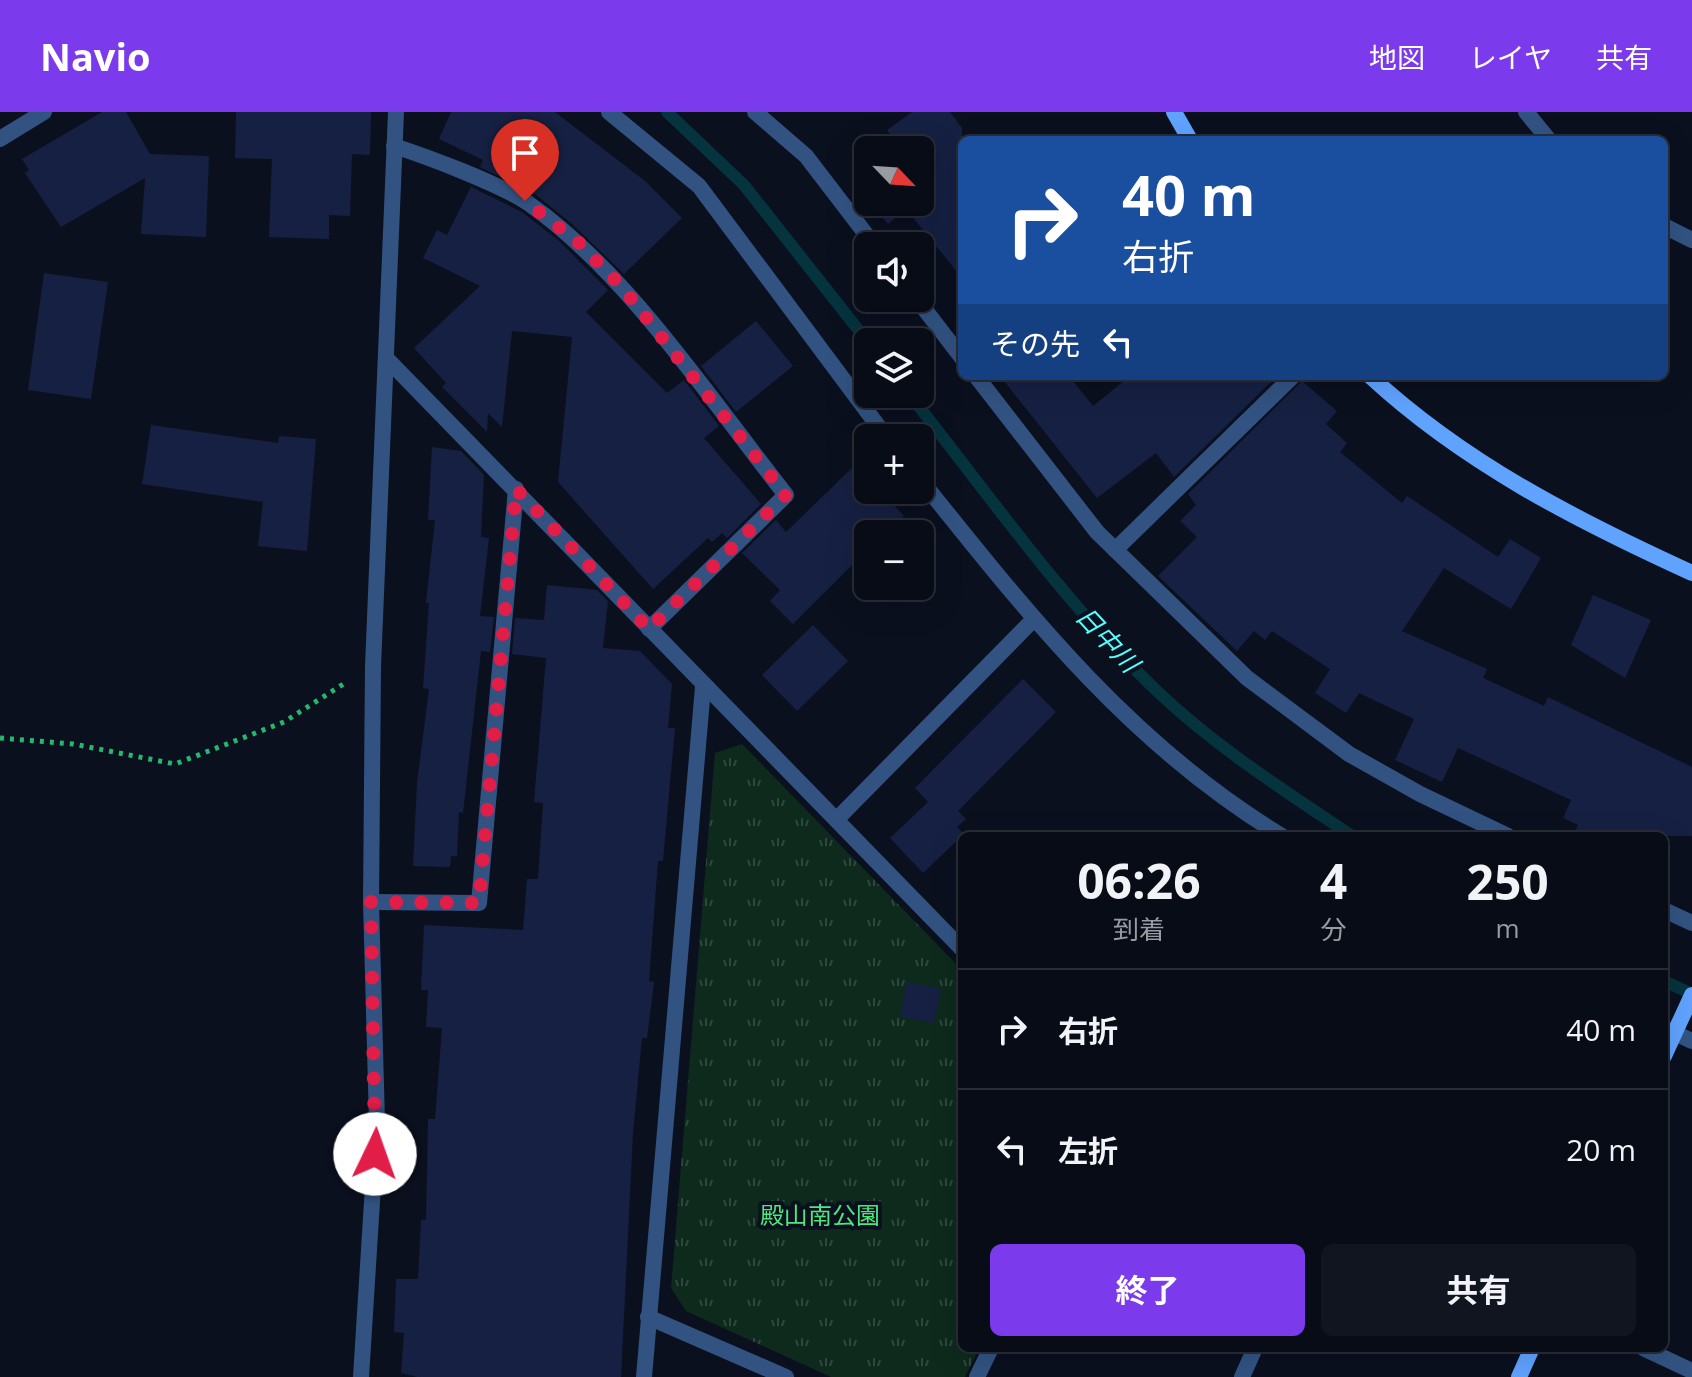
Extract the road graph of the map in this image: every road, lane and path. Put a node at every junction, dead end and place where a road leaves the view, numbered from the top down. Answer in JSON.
{"nodes":[{"id":1,"x":44,"y":112,"type":"edge"},
{"id":2,"x":396,"y":112,"type":"edge"},
{"id":3,"x":609,"y":112,"type":"edge"},
{"id":4,"x":755,"y":112,"type":"edge"},
{"id":5,"x":1174,"y":112,"type":"edge"},
{"id":6,"x":1526,"y":112,"type":"edge"},
{"id":7,"x":1188,"y":136,"type":"edge"},
{"id":8,"x":1546,"y":136,"type":"edge"},
{"id":9,"x":0,"y":139,"type":"edge"},
{"id":10,"x":394,"y":146,"type":"junction"},
{"id":11,"x":1668,"y":228,"type":"edge"},
{"id":12,"x":864,"y":232,"type":"edge"},
{"id":13,"x":1692,"y":240,"type":"edge"},
{"id":14,"x":927,"y":312,"type":"edge"},
{"id":15,"x":958,"y":353,"type":"edge"},
{"id":16,"x":387,"y":359,"type":"junction"},
{"id":17,"x":979,"y":380,"type":"edge"},
{"id":18,"x":1289,"y":380,"type":"edge"},
{"id":19,"x":1375,"y":380,"type":"edge"},
{"id":20,"x":877,"y":424,"type":"edge"},
{"id":21,"x":516,"y":489,"type":"junction"},
{"id":22,"x":934,"y":496,"type":"edge"},
{"id":23,"x":1115,"y":550,"type":"junction"},
{"id":24,"x":1692,"y":573,"type":"edge"},
{"id":25,"x":1033,"y":620,"type":"junction"},
{"id":26,"x":649,"y":629,"type":"junction"},
{"id":27,"x":373,"y":666,"type":"junction"},
{"id":28,"x":703,"y":687,"type":"junction"},
{"id":29,"x":0,"y":738,"type":"edge"},
{"id":30,"x":837,"y":819,"type":"junction"},
{"id":31,"x":1276,"y":832,"type":"edge"},
{"id":32,"x":1500,"y":832,"type":"edge"},
{"id":33,"x":371,"y":902,"type":"junction"},
{"id":34,"x":1668,"y":912,"type":"edge"},
{"id":35,"x":1692,"y":923,"type":"edge"},
{"id":36,"x":958,"y":945,"type":"edge"},
{"id":37,"x":1692,"y":995,"type":"edge"},
{"id":38,"x":1669,"y":1030,"type":"edge"},
{"id":39,"x":1692,"y":1041,"type":"edge"},
{"id":40,"x":648,"y":1317,"type":"junction"},
{"id":41,"x":989,"y":1352,"type":"edge"},
{"id":42,"x":1253,"y":1352,"type":"edge"},
{"id":43,"x":1530,"y":1352,"type":"edge"},
{"id":44,"x":1652,"y":1352,"type":"edge"},
{"id":45,"x":1692,"y":1371,"type":"edge"},
{"id":46,"x":361,"y":1377,"type":"edge"},
{"id":47,"x":644,"y":1377,"type":"edge"},
{"id":48,"x":786,"y":1377,"type":"edge"},
{"id":49,"x":977,"y":1377,"type":"edge"},
{"id":50,"x":1242,"y":1377,"type":"edge"},
{"id":51,"x":1519,"y":1377,"type":"edge"}],
"edges":[{"from":1,"to":9,"type":"street"},
{"from":2,"to":10,"type":"street"},
{"from":3,"to":20,"type":"street"},
{"from":4,"to":12,"type":"street"},
{"from":5,"to":7,"type":"street"},
{"from":6,"to":8,"type":"street"},
{"from":10,"to":16,"type":"street"},
{"from":10,"to":26,"type":"street"},
{"from":11,"to":13,"type":"street"},
{"from":14,"to":15,"type":"street"},
{"from":16,"to":21,"type":"street"},
{"from":16,"to":27,"type":"street"},
{"from":17,"to":23,"type":"street"},
{"from":18,"to":23,"type":"street"},
{"from":19,"to":24,"type":"street"},
{"from":21,"to":26,"type":"street"},
{"from":21,"to":33,"type":"street"},
{"from":22,"to":25,"type":"street"},
{"from":23,"to":32,"type":"street"},
{"from":25,"to":30,"type":"street"},
{"from":25,"to":31,"type":"street"},
{"from":26,"to":28,"type":"street"},
{"from":27,"to":29,"type":"path"},
{"from":27,"to":33,"type":"street"},
{"from":28,"to":30,"type":"street"},
{"from":28,"to":40,"type":"street"},
{"from":30,"to":36,"type":"street"},
{"from":33,"to":46,"type":"street"},
{"from":34,"to":35,"type":"street"},
{"from":37,"to":38,"type":"street"},
{"from":38,"to":39,"type":"street"},
{"from":40,"to":47,"type":"street"},
{"from":40,"to":48,"type":"street"},
{"from":41,"to":49,"type":"street"},
{"from":42,"to":50,"type":"street"},
{"from":43,"to":51,"type":"street"},
{"from":44,"to":45,"type":"street"}]}
